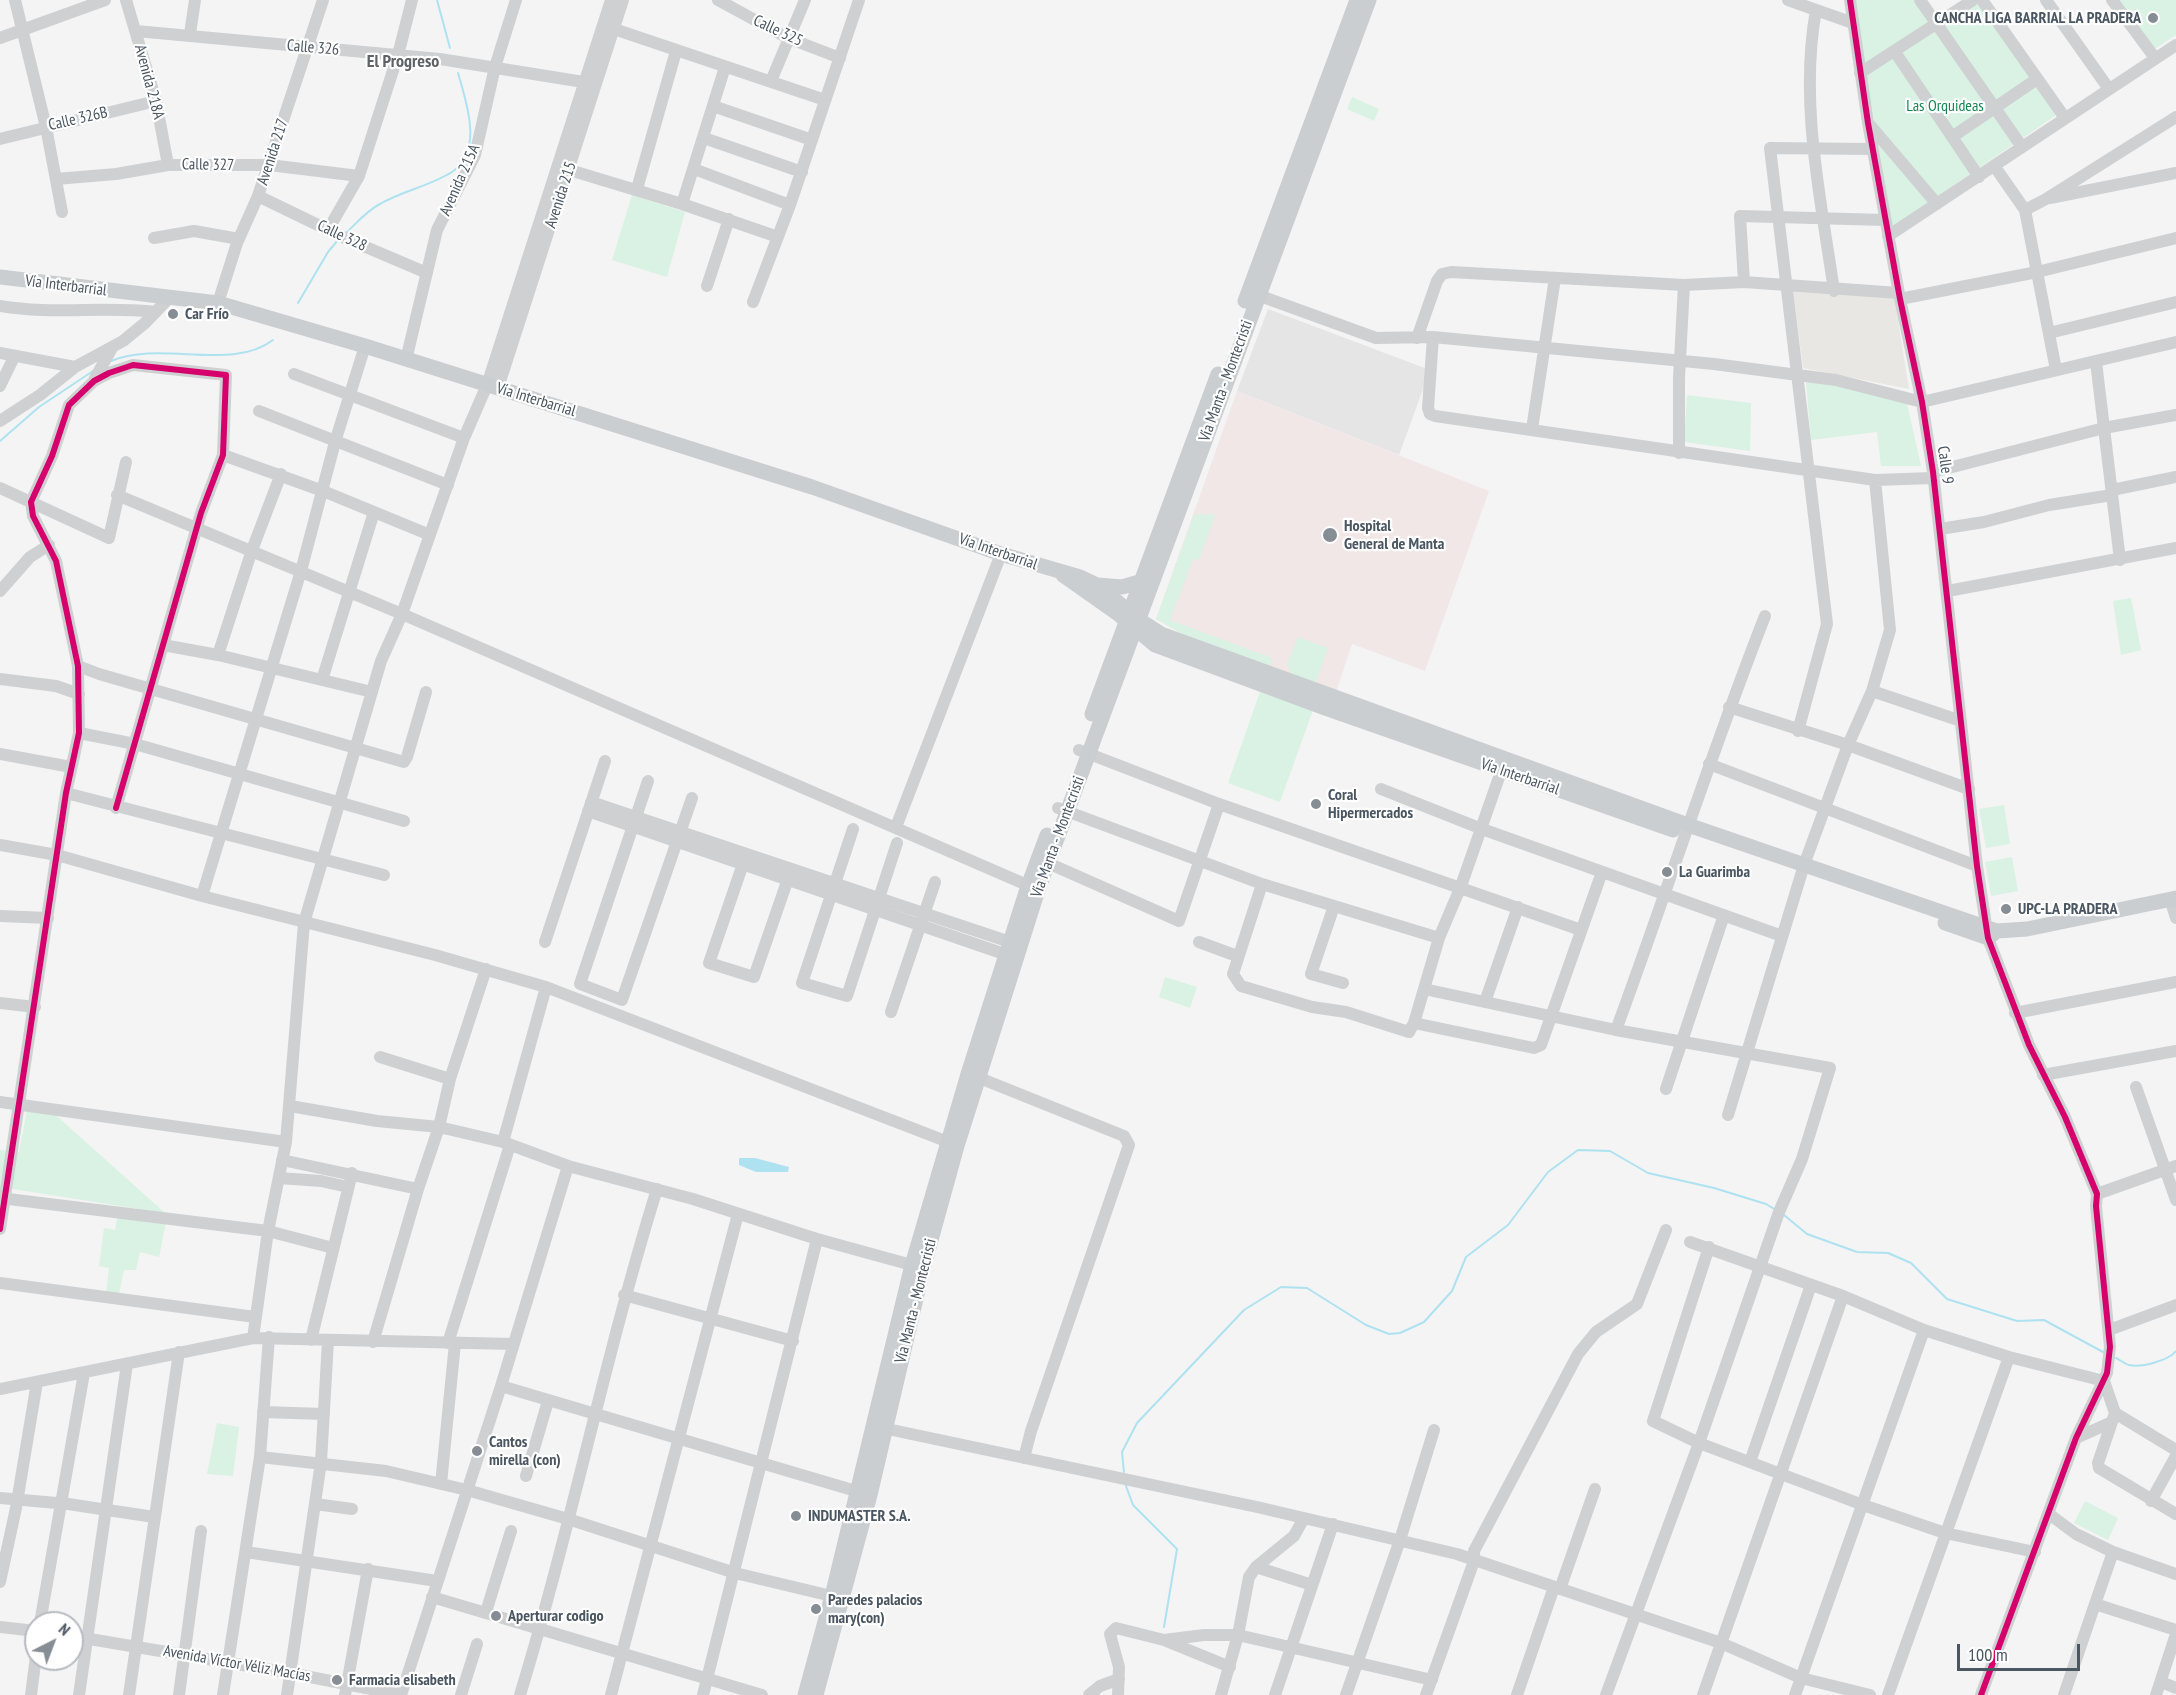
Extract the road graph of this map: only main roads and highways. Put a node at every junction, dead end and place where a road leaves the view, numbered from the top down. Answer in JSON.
{"nodes":[{"id":1,"x":1357,"y":0,"type":"edge"},
{"id":2,"x":1369,"y":0,"type":"edge"},
{"id":3,"x":0,"y":277,"type":"edge"},
{"id":4,"x":1253,"y":293,"type":"junction"},
{"id":5,"x":1060,"y":573,"type":"junction"},
{"id":6,"x":1139,"y":582,"type":"junction"},
{"id":7,"x":1097,"y":585,"type":"junction"},
{"id":8,"x":1132,"y":620,"type":"junction"},
{"id":9,"x":2173,"y":898,"type":"edge"},
{"id":10,"x":837,"y":1597,"type":"junction"},
{"id":11,"x":805,"y":1695,"type":"edge"},
{"id":12,"x":816,"y":1695,"type":"edge"}],
"edges":[{"from":1,"to":4,"type":"main road","name":"Vía Manta - Montecristi"},
{"from":2,"to":4,"type":"main road","name":"Vía Manta - Montecristi"},
{"from":3,"to":5,"type":"main road","name":"Vía Interbarrial"},
{"from":4,"to":6,"type":"main road","name":"Vía Manta - Montecristi"},
{"from":4,"to":8,"type":"main road","name":"Vía Manta - Montecristi"},
{"from":5,"to":7,"type":"main road","name":"Vía Interbarrial"},
{"from":5,"to":8,"type":"main road","name":"Vía Interbarrial"},
{"from":6,"to":7,"type":"main road"},
{"from":6,"to":8,"type":"main road","name":"Vía Manta - Montecristi"},
{"from":7,"to":8,"type":"main road","name":"Vía Interbarrial"},
{"from":8,"to":9,"type":"main road","name":"Vía Interbarrial"},
{"from":8,"to":10,"type":"main road","name":"Vía Manta - Montecristi"},
{"from":10,"to":11,"type":"main road","name":"Vía Manta - Montecristi"},
{"from":10,"to":12,"type":"main road","name":"Vía Manta - Montecristi"}]}
